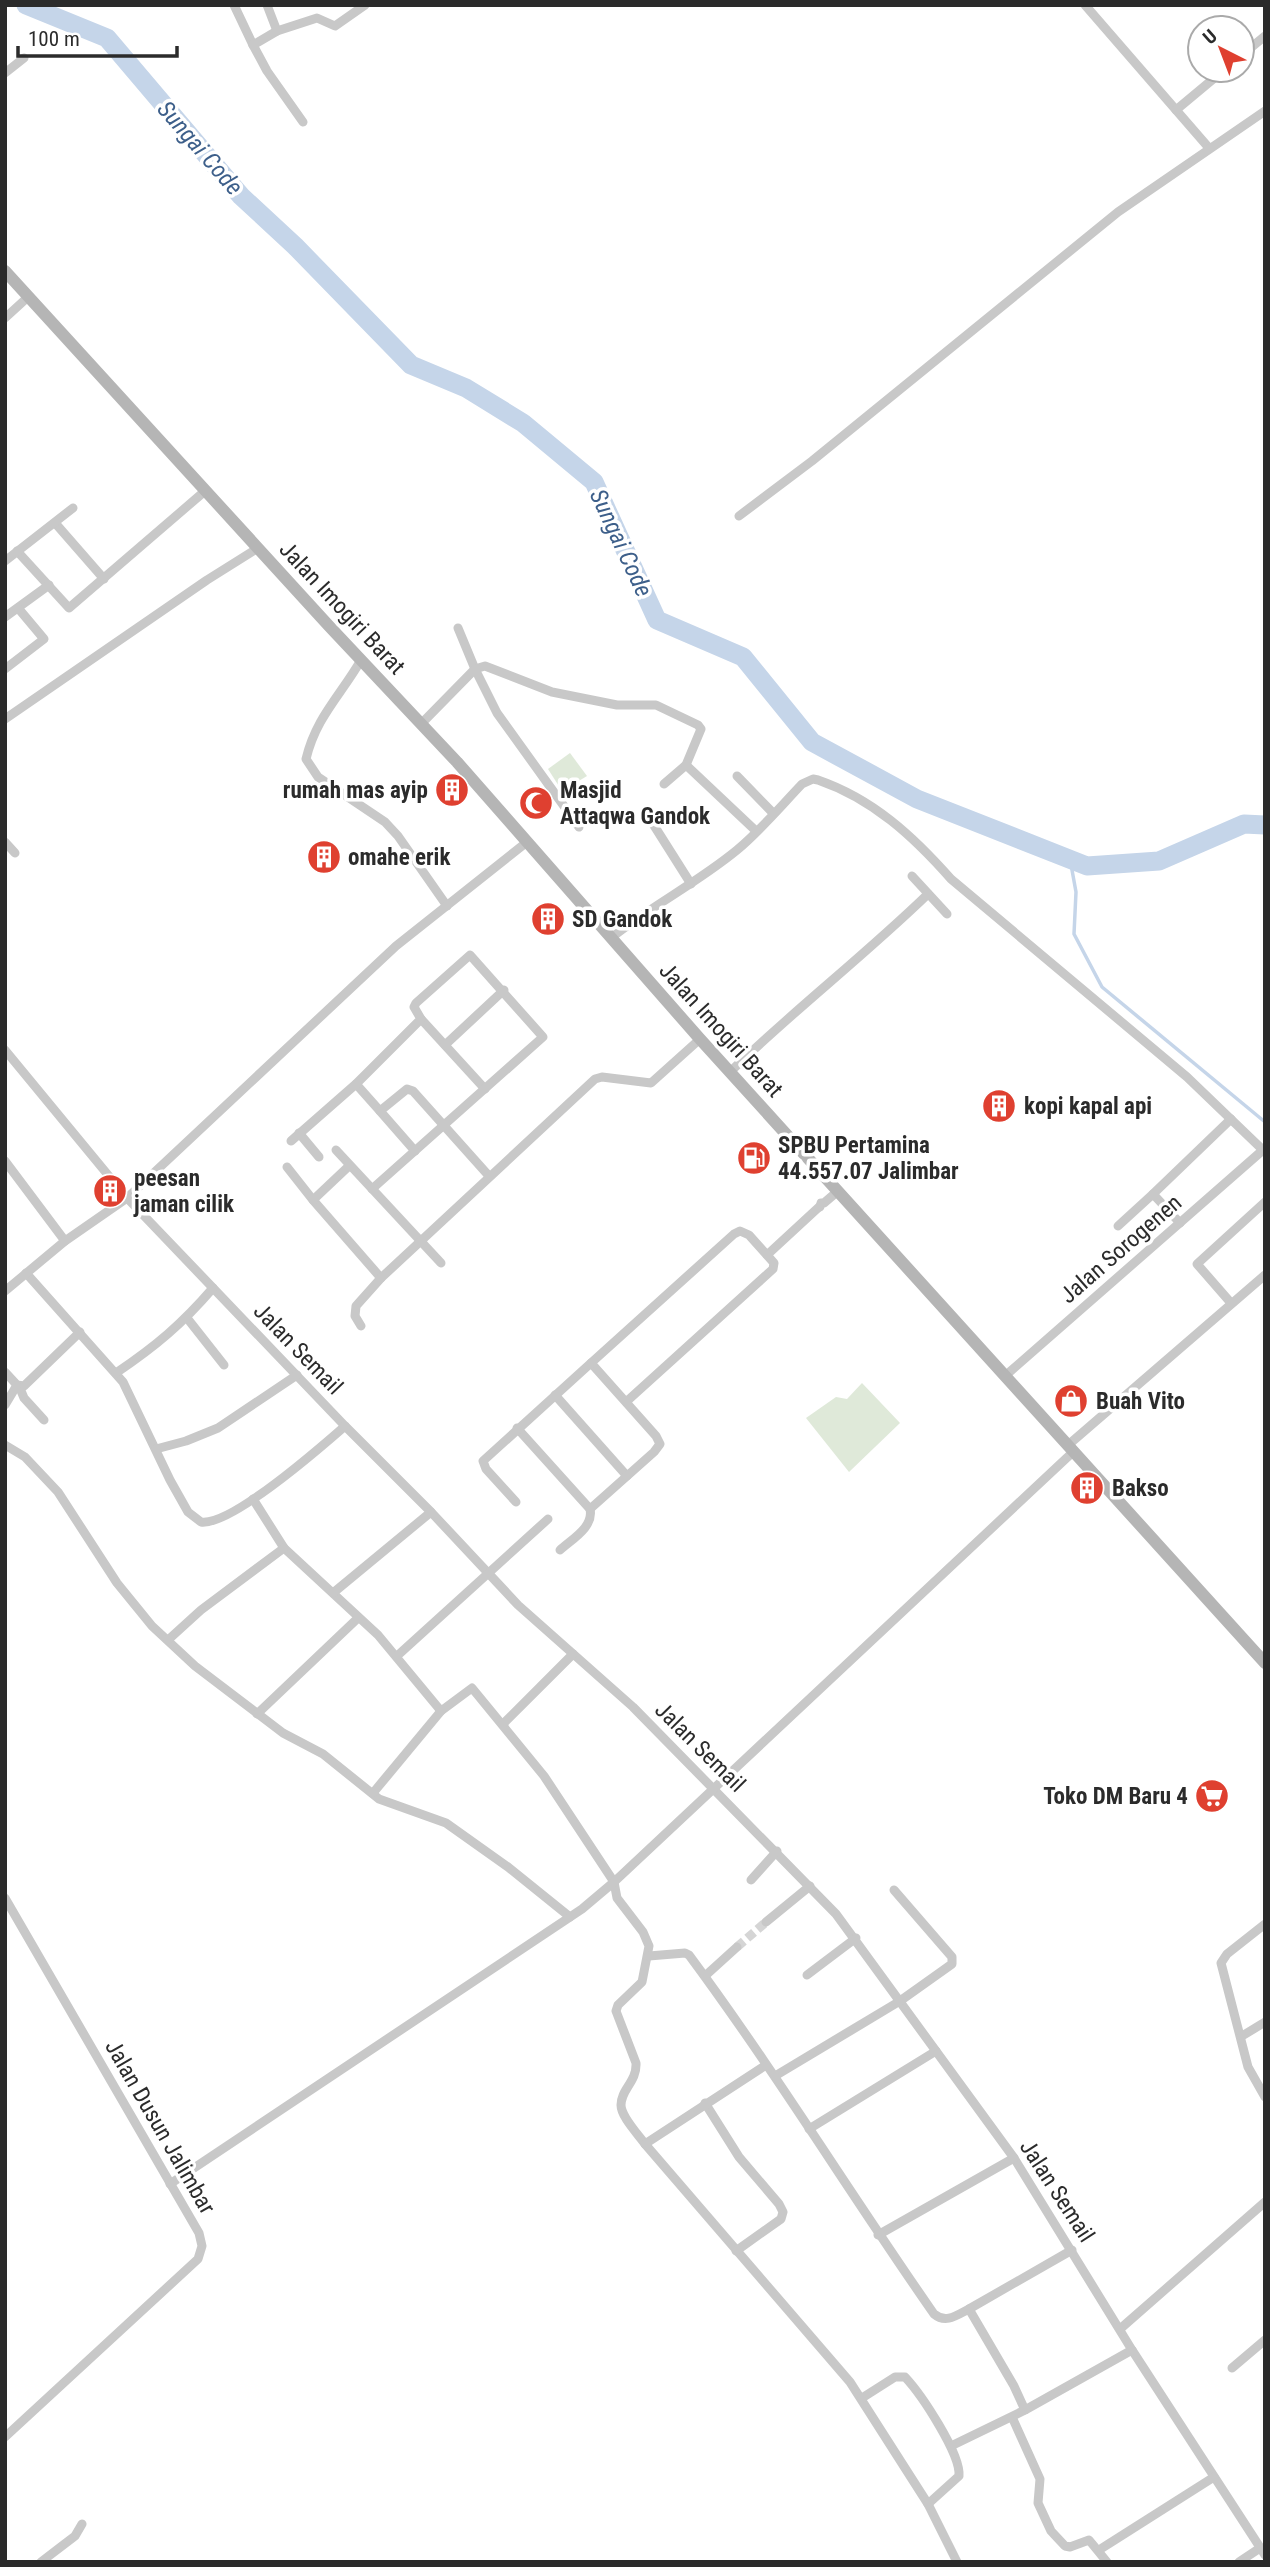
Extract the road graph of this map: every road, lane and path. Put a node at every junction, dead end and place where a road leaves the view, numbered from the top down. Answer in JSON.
{"nodes":[{"id":1,"x":234,"y":5,"type":"edge"},
{"id":2,"x":267,"y":5,"type":"edge"},
{"id":3,"x":365,"y":5,"type":"edge"},
{"id":4,"x":1085,"y":5,"type":"edge"},
{"id":5,"x":277,"y":31,"type":"junction"},
{"id":6,"x":253,"y":45,"type":"junction"},
{"id":7,"x":24,"y":58,"type":"dead end"},
{"id":8,"x":5,"y":73,"type":"edge"},
{"id":9,"x":1207,"y":84,"type":"edge"},
{"id":10,"x":1176,"y":110,"type":"junction"},
{"id":11,"x":1265,"y":111,"type":"edge"},
{"id":12,"x":303,"y":122,"type":"dead end"},
{"id":13,"x":1209,"y":148,"type":"junction"},
{"id":14,"x":5,"y":271,"type":"edge"},
{"id":15,"x":29,"y":298,"type":"junction"},
{"id":16,"x":5,"y":318,"type":"edge"},
{"id":17,"x":205,"y":491,"type":"junction"},
{"id":18,"x":73,"y":508,"type":"dead end"},
{"id":19,"x":739,"y":516,"type":"dead end"},
{"id":20,"x":56,"y":524,"type":"junction"},
{"id":21,"x":258,"y":548,"type":"junction"},
{"id":22,"x":18,"y":551,"type":"junction"},
{"id":23,"x":5,"y":561,"type":"edge"},
{"id":24,"x":104,"y":579,"type":"junction"},
{"id":25,"x":49,"y":585,"type":"junction"},
{"id":26,"x":18,"y":608,"type":"junction"},
{"id":27,"x":5,"y":617,"type":"edge"},
{"id":28,"x":458,"y":628,"type":"dead end"},
{"id":29,"x":361,"y":660,"type":"junction"},
{"id":30,"x":5,"y":669,"type":"edge"},
{"id":31,"x":475,"y":669,"type":"junction"},
{"id":32,"x":5,"y":719,"type":"edge"},
{"id":33,"x":421,"y":724,"type":"junction"},
{"id":34,"x":685,"y":765,"type":"junction"},
{"id":35,"x":737,"y":776,"type":"dead end"},
{"id":36,"x":664,"y":784,"type":"dead end"},
{"id":37,"x":773,"y":813,"type":"junction"},
{"id":38,"x":648,"y":816,"type":"dead end"},
{"id":39,"x":579,"y":827,"type":"dead end"},
{"id":40,"x":756,"y":831,"type":"junction"},
{"id":41,"x":5,"y":842,"type":"edge"},
{"id":42,"x":527,"y":842,"type":"junction"},
{"id":43,"x":15,"y":853,"type":"dead end"},
{"id":44,"x":912,"y":876,"type":"dead end"},
{"id":45,"x":691,"y":884,"type":"junction"},
{"id":46,"x":928,"y":894,"type":"junction"},
{"id":47,"x":447,"y":906,"type":"junction"},
{"id":48,"x":947,"y":915,"type":"dead end"},
{"id":49,"x":611,"y":938,"type":"junction"},
{"id":50,"x":503,"y":990,"type":"junction"},
{"id":51,"x":421,"y":1019,"type":"junction"},
{"id":52,"x":700,"y":1039,"type":"junction"},
{"id":53,"x":445,"y":1045,"type":"junction"},
{"id":54,"x":5,"y":1050,"type":"edge"},
{"id":55,"x":730,"y":1072,"type":"junction"},
{"id":56,"x":356,"y":1084,"type":"junction"},
{"id":57,"x":485,"y":1089,"type":"junction"},
{"id":58,"x":380,"y":1111,"type":"junction"},
{"id":59,"x":1231,"y":1118,"type":"junction"},
{"id":60,"x":444,"y":1126,"type":"junction"},
{"id":61,"x":299,"y":1133,"type":"junction"},
{"id":62,"x":291,"y":1141,"type":"dead end"},
{"id":63,"x":336,"y":1150,"type":"dead end"},
{"id":64,"x":415,"y":1151,"type":"junction"},
{"id":65,"x":1264,"y":1151,"type":"edge"},
{"id":66,"x":319,"y":1157,"type":"dead end"},
{"id":67,"x":5,"y":1161,"type":"edge"},
{"id":68,"x":349,"y":1166,"type":"junction"},
{"id":69,"x":287,"y":1167,"type":"dead end"},
{"id":70,"x":489,"y":1176,"type":"junction"},
{"id":71,"x":372,"y":1189,"type":"junction"},
{"id":72,"x":838,"y":1191,"type":"junction"},
{"id":73,"x":1153,"y":1194,"type":"junction"},
{"id":74,"x":127,"y":1198,"type":"junction"},
{"id":75,"x":313,"y":1200,"type":"junction"},
{"id":76,"x":1265,"y":1202,"type":"edge"},
{"id":77,"x":1180,"y":1223,"type":"junction"},
{"id":78,"x":1118,"y":1226,"type":"dead end"},
{"id":79,"x":419,"y":1240,"type":"junction"},
{"id":80,"x":65,"y":1241,"type":"junction"},
{"id":81,"x":767,"y":1255,"type":"junction"},
{"id":82,"x":441,"y":1263,"type":"dead end"},
{"id":83,"x":26,"y":1273,"type":"junction"},
{"id":84,"x":1265,"y":1275,"type":"edge"},
{"id":85,"x":381,"y":1278,"type":"junction"},
{"id":86,"x":213,"y":1288,"type":"junction"},
{"id":87,"x":5,"y":1291,"type":"edge"},
{"id":88,"x":1231,"y":1303,"type":"junction"},
{"id":89,"x":187,"y":1318,"type":"junction"},
{"id":90,"x":361,"y":1326,"type":"dead end"},
{"id":91,"x":80,"y":1332,"type":"junction"},
{"id":92,"x":591,"y":1363,"type":"junction"},
{"id":93,"x":224,"y":1365,"type":"dead end"},
{"id":94,"x":5,"y":1372,"type":"edge"},
{"id":95,"x":116,"y":1373,"type":"junction"},
{"id":96,"x":297,"y":1375,"type":"junction"},
{"id":97,"x":1005,"y":1376,"type":"junction"},
{"id":98,"x":18,"y":1385,"type":"junction"},
{"id":99,"x":555,"y":1395,"type":"junction"},
{"id":100,"x":626,"y":1402,"type":"junction"},
{"id":101,"x":5,"y":1405,"type":"edge"},
{"id":102,"x":44,"y":1420,"type":"dead end"},
{"id":103,"x":345,"y":1426,"type":"junction"},
{"id":104,"x":517,"y":1428,"type":"junction"},
{"id":105,"x":5,"y":1446,"type":"edge"},
{"id":106,"x":156,"y":1449,"type":"junction"},
{"id":107,"x":1070,"y":1449,"type":"junction"},
{"id":108,"x":627,"y":1476,"type":"junction"},
{"id":109,"x":253,"y":1499,"type":"junction"},
{"id":110,"x":516,"y":1502,"type":"dead end"},
{"id":111,"x":590,"y":1509,"type":"junction"},
{"id":112,"x":431,"y":1512,"type":"junction"},
{"id":113,"x":548,"y":1519,"type":"dead end"},
{"id":114,"x":284,"y":1548,"type":"junction"},
{"id":115,"x":560,"y":1550,"type":"dead end"},
{"id":116,"x":488,"y":1574,"type":"junction"},
{"id":117,"x":332,"y":1593,"type":"junction"},
{"id":118,"x":358,"y":1618,"type":"junction"},
{"id":119,"x":168,"y":1640,"type":"junction"},
{"id":120,"x":573,"y":1654,"type":"junction"},
{"id":121,"x":397,"y":1656,"type":"junction"},
{"id":122,"x":1265,"y":1663,"type":"edge"},
{"id":123,"x":442,"y":1711,"type":"junction"},
{"id":124,"x":257,"y":1714,"type":"junction"},
{"id":125,"x":503,"y":1724,"type":"junction"},
{"id":126,"x":714,"y":1789,"type":"junction"},
{"id":127,"x":373,"y":1793,"type":"junction"},
{"id":128,"x":777,"y":1851,"type":"junction"},
{"id":129,"x":751,"y":1880,"type":"dead end"},
{"id":130,"x":614,"y":1882,"type":"junction"},
{"id":131,"x":810,"y":1886,"type":"junction"},
{"id":132,"x":894,"y":1890,"type":"dead end"},
{"id":133,"x":5,"y":1898,"type":"edge"},
{"id":134,"x":570,"y":1917,"type":"junction"},
{"id":135,"x":766,"y":1922,"type":"tunnel mouth"},
{"id":136,"x":1265,"y":1924,"type":"edge"},
{"id":137,"x":856,"y":1938,"type":"junction"},
{"id":138,"x":737,"y":1947,"type":"tunnel mouth"},
{"id":139,"x":649,"y":1956,"type":"junction"},
{"id":140,"x":807,"y":1975,"type":"dead end"},
{"id":141,"x":705,"y":1976,"type":"junction"},
{"id":142,"x":900,"y":2001,"type":"junction"},
{"id":143,"x":1265,"y":2022,"type":"edge"},
{"id":144,"x":1242,"y":2036,"type":"junction"},
{"id":145,"x":936,"y":2051,"type":"junction"},
{"id":146,"x":766,"y":2065,"type":"junction"},
{"id":147,"x":775,"y":2076,"type":"junction"},
{"id":148,"x":1265,"y":2096,"type":"edge"},
{"id":149,"x":705,"y":2104,"type":"junction"},
{"id":150,"x":809,"y":2129,"type":"junction"},
{"id":151,"x":645,"y":2144,"type":"junction"},
{"id":152,"x":1014,"y":2158,"type":"junction"},
{"id":153,"x":170,"y":2184,"type":"junction"},
{"id":154,"x":1265,"y":2202,"type":"edge"},
{"id":155,"x":878,"y":2235,"type":"junction"},
{"id":156,"x":1072,"y":2250,"type":"junction"},
{"id":157,"x":736,"y":2251,"type":"junction"},
{"id":158,"x":969,"y":2309,"type":"junction"},
{"id":159,"x":1120,"y":2329,"type":"junction"},
{"id":160,"x":1265,"y":2340,"type":"edge"},
{"id":161,"x":1132,"y":2350,"type":"junction"},
{"id":162,"x":1232,"y":2368,"type":"dead end"},
{"id":163,"x":862,"y":2398,"type":"junction"},
{"id":164,"x":1025,"y":2410,"type":"junction"},
{"id":165,"x":1012,"y":2417,"type":"junction"},
{"id":166,"x":5,"y":2437,"type":"edge"},
{"id":167,"x":951,"y":2446,"type":"junction"},
{"id":168,"x":1214,"y":2477,"type":"junction"},
{"id":169,"x":928,"y":2504,"type":"junction"},
{"id":170,"x":82,"y":2524,"type":"dead end"},
{"id":171,"x":1099,"y":2550,"type":"junction"},
{"id":172,"x":1262,"y":2552,"type":"edge"},
{"id":173,"x":41,"y":2562,"type":"edge"},
{"id":174,"x":957,"y":2562,"type":"edge"},
{"id":175,"x":1107,"y":2562,"type":"edge"},
{"id":176,"x":1239,"y":2562,"type":"edge"}],
"edges":[{"from":1,"to":6,"type":"street"},
{"from":2,"to":5,"type":"street"},
{"from":3,"to":5,"type":"street"},
{"from":4,"to":10,"type":"street"},
{"from":5,"to":6,"type":"street"},
{"from":6,"to":12,"type":"street"},
{"from":7,"to":8,"type":"street"},
{"from":9,"to":10,"type":"street"},
{"from":10,"to":13,"type":"street"},
{"from":11,"to":13,"type":"street"},
{"from":13,"to":19,"type":"street"},
{"from":14,"to":15,"type":"main road","name":"Jalan Imogiri Barat"},
{"from":15,"to":16,"type":"street"},
{"from":15,"to":17,"type":"main road","name":"Jalan Imogiri Barat"},
{"from":17,"to":21,"type":"main road","name":"Jalan Imogiri Barat"},
{"from":17,"to":24,"type":"street"},
{"from":18,"to":20,"type":"street"},
{"from":20,"to":22,"type":"street"},
{"from":20,"to":24,"type":"street"},
{"from":21,"to":29,"type":"main road","name":"Jalan Imogiri Barat"},
{"from":21,"to":32,"type":"street"},
{"from":22,"to":23,"type":"street"},
{"from":22,"to":25,"type":"street"},
{"from":24,"to":25,"type":"street"},
{"from":25,"to":26,"type":"street"},
{"from":26,"to":27,"type":"street"},
{"from":26,"to":30,"type":"street"},
{"from":28,"to":31,"type":"street"},
{"from":29,"to":33,"type":"main road","name":"Jalan Imogiri Barat"},
{"from":29,"to":47,"type":"street"},
{"from":31,"to":33,"type":"street"},
{"from":31,"to":34,"type":"street"},
{"from":31,"to":39,"type":"street"},
{"from":33,"to":42,"type":"main road","name":"Jalan Imogiri Barat"},
{"from":34,"to":36,"type":"street"},
{"from":34,"to":40,"type":"street"},
{"from":35,"to":37,"type":"street"},
{"from":37,"to":40,"type":"street"},
{"from":37,"to":59,"type":"street"},
{"from":38,"to":45,"type":"street"},
{"from":40,"to":45,"type":"street"},
{"from":41,"to":43,"type":"street"},
{"from":42,"to":47,"type":"street"},
{"from":42,"to":49,"type":"main road","name":"Jalan Imogiri Barat"},
{"from":44,"to":46,"type":"street"},
{"from":45,"to":49,"type":"street"},
{"from":46,"to":48,"type":"street"},
{"from":46,"to":55,"type":"street"},
{"from":47,"to":74,"type":"street"},
{"from":49,"to":52,"type":"main road","name":"Jalan Imogiri Barat"},
{"from":50,"to":51,"type":"street"},
{"from":50,"to":53,"type":"street"},
{"from":50,"to":57,"type":"street"},
{"from":51,"to":53,"type":"street"},
{"from":51,"to":56,"type":"street"},
{"from":52,"to":55,"type":"main road","name":"Jalan Imogiri Barat"},
{"from":52,"to":70,"type":"street"},
{"from":53,"to":57,"type":"street"},
{"from":54,"to":74,"type":"street","name":"Jalan Semail"},
{"from":55,"to":72,"type":"main road","name":"Jalan Imogiri Barat"},
{"from":56,"to":58,"type":"street"},
{"from":56,"to":61,"type":"street"},
{"from":57,"to":60,"type":"street"},
{"from":58,"to":60,"type":"street"},
{"from":58,"to":64,"type":"street"},
{"from":59,"to":65,"type":"street"},
{"from":59,"to":73,"type":"street"},
{"from":60,"to":64,"type":"street"},
{"from":60,"to":70,"type":"street"},
{"from":61,"to":62,"type":"street"},
{"from":61,"to":66,"type":"street"},
{"from":63,"to":68,"type":"street"},
{"from":64,"to":71,"type":"street"},
{"from":65,"to":77,"type":"street","name":"Jalan Sorogenen"},
{"from":67,"to":80,"type":"street"},
{"from":68,"to":71,"type":"street"},
{"from":68,"to":75,"type":"street"},
{"from":69,"to":75,"type":"street"},
{"from":70,"to":79,"type":"street"},
{"from":71,"to":79,"type":"street"},
{"from":72,"to":81,"type":"street"},
{"from":72,"to":97,"type":"main road","name":"Jalan Imogiri Barat"},
{"from":73,"to":77,"type":"street"},
{"from":73,"to":78,"type":"street"},
{"from":74,"to":80,"type":"street"},
{"from":74,"to":86,"type":"street","name":"Jalan Semail"},
{"from":75,"to":85,"type":"street"},
{"from":76,"to":88,"type":"street"},
{"from":77,"to":97,"type":"street","name":"Jalan Sorogenen"},
{"from":79,"to":82,"type":"street"},
{"from":79,"to":85,"type":"street"},
{"from":80,"to":83,"type":"street"},
{"from":81,"to":92,"type":"street"},
{"from":81,"to":100,"type":"street"},
{"from":83,"to":87,"type":"street"},
{"from":83,"to":91,"type":"street"},
{"from":84,"to":88,"type":"street"},
{"from":85,"to":90,"type":"street"},
{"from":86,"to":89,"type":"street"},
{"from":86,"to":96,"type":"street","name":"Jalan Semail"},
{"from":88,"to":107,"type":"street"},
{"from":89,"to":93,"type":"street"},
{"from":89,"to":95,"type":"street"},
{"from":91,"to":95,"type":"street"},
{"from":91,"to":98,"type":"street"},
{"from":92,"to":99,"type":"street"},
{"from":92,"to":100,"type":"street"},
{"from":94,"to":98,"type":"street"},
{"from":95,"to":106,"type":"street"},
{"from":96,"to":103,"type":"street","name":"Jalan Semail"},
{"from":96,"to":106,"type":"street"},
{"from":97,"to":107,"type":"main road","name":"Jalan Imogiri Barat"},
{"from":98,"to":101,"type":"street"},
{"from":98,"to":102,"type":"street"},
{"from":99,"to":104,"type":"street"},
{"from":99,"to":108,"type":"street"},
{"from":100,"to":108,"type":"street"},
{"from":103,"to":109,"type":"street"},
{"from":103,"to":112,"type":"street","name":"Jalan Semail"},
{"from":104,"to":110,"type":"street"},
{"from":104,"to":111,"type":"street"},
{"from":105,"to":119,"type":"street"},
{"from":106,"to":109,"type":"street"},
{"from":107,"to":122,"type":"main road","name":"Jalan Imogiri Barat"},
{"from":107,"to":126,"type":"street"},
{"from":108,"to":111,"type":"street"},
{"from":109,"to":114,"type":"street"},
{"from":111,"to":115,"type":"street"},
{"from":112,"to":116,"type":"street","name":"Jalan Semail"},
{"from":112,"to":117,"type":"street"},
{"from":113,"to":116,"type":"street"},
{"from":114,"to":117,"type":"street"},
{"from":114,"to":119,"type":"street"},
{"from":116,"to":120,"type":"street","name":"Jalan Semail"},
{"from":116,"to":121,"type":"street"},
{"from":117,"to":118,"type":"street"},
{"from":118,"to":121,"type":"street"},
{"from":118,"to":124,"type":"street"},
{"from":119,"to":124,"type":"street"},
{"from":120,"to":125,"type":"street"},
{"from":120,"to":126,"type":"street","name":"Jalan Semail"},
{"from":121,"to":123,"type":"street"},
{"from":123,"to":125,"type":"street"},
{"from":123,"to":127,"type":"street"},
{"from":124,"to":127,"type":"street"},
{"from":125,"to":130,"type":"street"},
{"from":126,"to":128,"type":"street","name":"Jalan Semail"},
{"from":126,"to":130,"type":"street"},
{"from":127,"to":134,"type":"street"},
{"from":128,"to":129,"type":"street"},
{"from":128,"to":131,"type":"street","name":"Jalan Semail"},
{"from":130,"to":134,"type":"street"},
{"from":130,"to":139,"type":"street"},
{"from":131,"to":135,"type":"street"},
{"from":131,"to":137,"type":"street","name":"Jalan Semail"},
{"from":132,"to":142,"type":"street"},
{"from":133,"to":153,"type":"street","name":"Jalan Dusun Jalimbar"},
{"from":134,"to":153,"type":"street"},
{"from":136,"to":144,"type":"street"},
{"from":137,"to":140,"type":"street"},
{"from":137,"to":142,"type":"street","name":"Jalan Semail"},
{"from":138,"to":141,"type":"street"},
{"from":139,"to":141,"type":"street"},
{"from":139,"to":151,"type":"street"},
{"from":141,"to":146,"type":"street"},
{"from":142,"to":145,"type":"street","name":"Jalan Semail"},
{"from":142,"to":147,"type":"street"},
{"from":143,"to":144,"type":"street"},
{"from":144,"to":148,"type":"street"},
{"from":145,"to":150,"type":"street"},
{"from":145,"to":152,"type":"street","name":"Jalan Semail"},
{"from":146,"to":147,"type":"street"},
{"from":146,"to":149,"type":"street"},
{"from":147,"to":150,"type":"street"},
{"from":149,"to":151,"type":"street"},
{"from":149,"to":157,"type":"street"},
{"from":150,"to":155,"type":"street"},
{"from":151,"to":157,"type":"street"},
{"from":152,"to":155,"type":"street"},
{"from":152,"to":156,"type":"street","name":"Jalan Semail"},
{"from":153,"to":166,"type":"street","name":"Jalan Dusun Jalimbar"},
{"from":154,"to":159,"type":"street"},
{"from":155,"to":158,"type":"street"},
{"from":156,"to":158,"type":"street"},
{"from":156,"to":159,"type":"street","name":"Jalan Semail"},
{"from":157,"to":163,"type":"street"},
{"from":158,"to":164,"type":"street"},
{"from":159,"to":161,"type":"street","name":"Jalan Semail"},
{"from":160,"to":162,"type":"street"},
{"from":161,"to":164,"type":"street"},
{"from":161,"to":168,"type":"street","name":"Jalan Semail"},
{"from":163,"to":167,"type":"street"},
{"from":163,"to":169,"type":"street"},
{"from":164,"to":165,"type":"street"},
{"from":165,"to":167,"type":"street"},
{"from":165,"to":171,"type":"street"},
{"from":167,"to":169,"type":"street"},
{"from":168,"to":171,"type":"street"},
{"from":168,"to":172,"type":"street","name":"Jalan Semail"},
{"from":169,"to":174,"type":"street"},
{"from":170,"to":173,"type":"street"},
{"from":171,"to":175,"type":"street"},
{"from":172,"to":176,"type":"street"}]}
